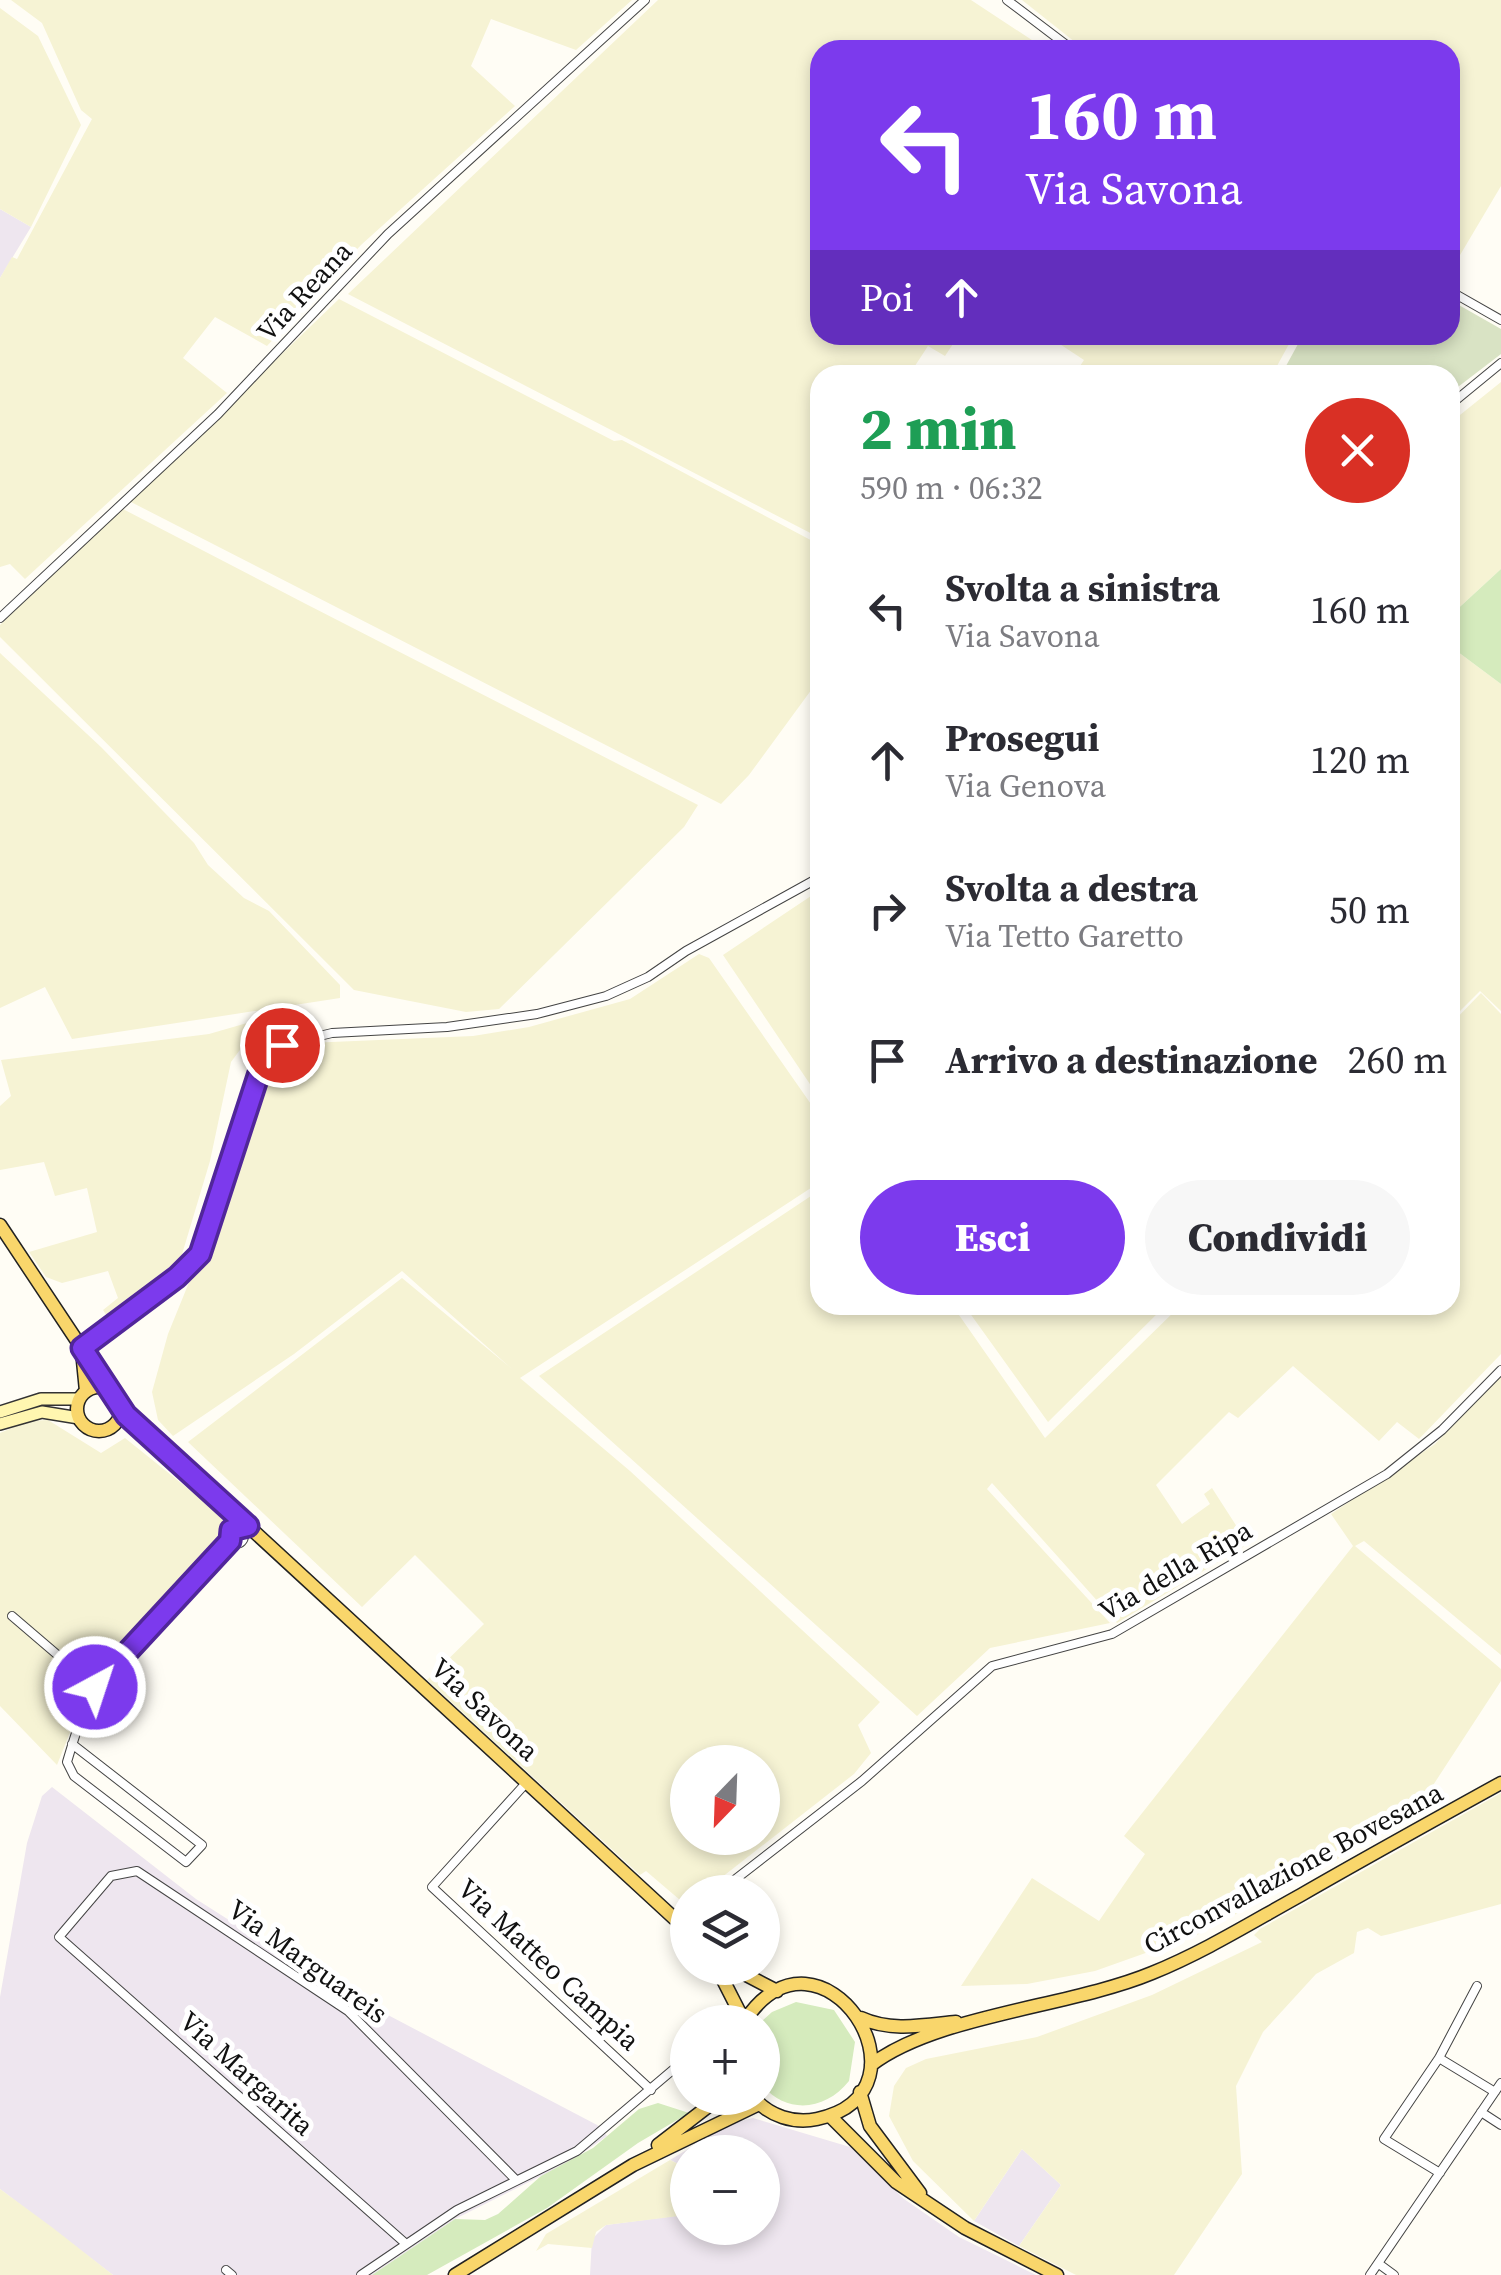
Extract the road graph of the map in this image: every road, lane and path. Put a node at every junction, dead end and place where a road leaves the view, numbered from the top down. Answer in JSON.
{"nodes":[{"id":1,"x":645,"y":0,"type":"edge"},
{"id":2,"x":1007,"y":0,"type":"edge"},
{"id":3,"x":1059,"y":40,"type":"edge"},
{"id":4,"x":1460,"y":297,"type":"edge"},
{"id":5,"x":1501,"y":320,"type":"edge"},
{"id":6,"x":1501,"y":363,"type":"edge"},
{"id":7,"x":1460,"y":397,"type":"edge"},
{"id":8,"x":0,"y":618,"type":"edge"},
{"id":9,"x":810,"y":882,"type":"edge"},
{"id":10,"x":0,"y":1225,"type":"edge"},
{"id":11,"x":82,"y":1348,"type":"junction"},
{"id":12,"x":1501,"y":1370,"type":"edge"},
{"id":13,"x":109,"y":1389,"type":"junction"},
{"id":14,"x":82,"y":1395,"type":"junction"},
{"id":15,"x":121,"y":1409,"type":"junction"},
{"id":16,"x":0,"y":1412,"type":"edge"},
{"id":17,"x":79,"y":1418,"type":"junction"},
{"id":18,"x":0,"y":1424,"type":"edge"},
{"id":19,"x":111,"y":1428,"type":"junction"},
{"id":20,"x":157,"y":1446,"type":"junction"},
{"id":21,"x":245,"y":1528,"type":"junction"},
{"id":22,"x":12,"y":1616,"type":"dead end"},
{"id":23,"x":95,"y":1687,"type":"junction"},
{"id":24,"x":72,"y":1744,"type":"junction"},
{"id":25,"x":528,"y":1782,"type":"junction"},
{"id":26,"x":1501,"y":1783,"type":"edge"},
{"id":27,"x":741,"y":1875,"type":"edge"},
{"id":28,"x":670,"y":1910,"type":"edge"},
{"id":29,"x":59,"y":1937,"type":"joint"},
{"id":30,"x":766,"y":1985,"type":"edge"},
{"id":31,"x":1477,"y":1986,"type":"dead end"},
{"id":32,"x":777,"y":1991,"type":"junction"},
{"id":33,"x":762,"y":2005,"type":"edge"},
{"id":34,"x":861,"y":2018,"type":"junction"},
{"id":35,"x":989,"y":2019,"type":"junction"},
{"id":36,"x":1439,"y":2058,"type":"junction"},
{"id":37,"x":870,"y":2066,"type":"junction"},
{"id":38,"x":670,"y":2074,"type":"edge"},
{"id":39,"x":1501,"y":2083,"type":"edge"},
{"id":40,"x":652,"y":2090,"type":"junction"},
{"id":41,"x":860,"y":2092,"type":"junction"},
{"id":42,"x":1495,"y":2092,"type":"junction"},
{"id":43,"x":1481,"y":2112,"type":"junction"},
{"id":44,"x":780,"y":2114,"type":"edge"},
{"id":45,"x":702,"y":2115,"type":"edge"},
{"id":46,"x":724,"y":2115,"type":"edge"},
{"id":47,"x":830,"y":2116,"type":"junction"},
{"id":48,"x":1501,"y":2125,"type":"edge"},
{"id":49,"x":685,"y":2132,"type":"junction"},
{"id":50,"x":1440,"y":2173,"type":"junction"},
{"id":51,"x":516,"y":2180,"type":"junction"},
{"id":52,"x":932,"y":2206,"type":"junction"},
{"id":53,"x":405,"y":2243,"type":"junction"},
{"id":54,"x":1379,"y":2264,"type":"junction"},
{"id":55,"x":361,"y":2275,"type":"edge"},
{"id":56,"x":455,"y":2275,"type":"edge"},
{"id":57,"x":1057,"y":2275,"type":"edge"},
{"id":58,"x":1370,"y":2275,"type":"edge"},
{"id":59,"x":1394,"y":2275,"type":"edge"}],
"edges":[{"from":1,"to":8,"type":"street","name":"Via Reana"},
{"from":2,"to":3,"type":"street"},
{"from":4,"to":5,"type":"street"},
{"from":6,"to":7,"type":"street"},
{"from":9,"to":11,"type":"street"},
{"from":10,"to":11,"type":"main road"},
{"from":11,"to":13,"type":"main road"},
{"from":11,"to":14,"type":"main road"},
{"from":12,"to":27,"type":"street","name":"Via della Ripa"},
{"from":13,"to":14,"type":"main road"},
{"from":13,"to":15,"type":"main road"},
{"from":14,"to":16,"type":"street"},
{"from":14,"to":17,"type":"main road"},
{"from":15,"to":19,"type":"main road"},
{"from":15,"to":20,"type":"main road","name":"Via Savona"},
{"from":17,"to":18,"type":"street"},
{"from":17,"to":19,"type":"main road"},
{"from":19,"to":20,"type":"main road","name":"Via Savona"},
{"from":20,"to":21,"type":"main road","name":"Via Savona"},
{"from":21,"to":23,"type":"street"},
{"from":21,"to":25,"type":"main road","name":"Via Savona"},
{"from":22,"to":23,"type":"street"},
{"from":23,"to":24,"type":"street"},
{"from":24,"to":24,"type":"street"},
{"from":25,"to":28,"type":"main road","name":"Via Savona"},
{"from":25,"to":40,"type":"street","name":"Via Matteo Campia"},
{"from":26,"to":35,"type":"main road","name":"Circonvallazione Bovesana"},
{"from":29,"to":51,"type":"street","name":"Via Marguareis"},
{"from":29,"to":53,"type":"street","name":"Via Margarita"},
{"from":30,"to":32,"type":"main road"},
{"from":31,"to":36,"type":"street"},
{"from":32,"to":33,"type":"main road"},
{"from":32,"to":34,"type":"main road"},
{"from":34,"to":35,"type":"main road","name":"Circonvallazione Bovesana"},
{"from":34,"to":37,"type":"main road"},
{"from":35,"to":37,"type":"main road","name":"Circonvallazione Bovesana"},
{"from":36,"to":42,"type":"street"},
{"from":36,"to":50,"type":"street"},
{"from":37,"to":41,"type":"main road"},
{"from":38,"to":40,"type":"street"},
{"from":39,"to":42,"type":"street"},
{"from":40,"to":51,"type":"street"},
{"from":41,"to":47,"type":"main road"},
{"from":41,"to":52,"type":"main road"},
{"from":42,"to":43,"type":"street"},
{"from":43,"to":48,"type":"street"},
{"from":43,"to":50,"type":"street"},
{"from":44,"to":47,"type":"main road"},
{"from":45,"to":49,"type":"main road"},
{"from":46,"to":49,"type":"main road"},
{"from":47,"to":52,"type":"main road"},
{"from":49,"to":56,"type":"main road"},
{"from":50,"to":54,"type":"street"},
{"from":51,"to":53,"type":"street"},
{"from":52,"to":57,"type":"main road"},
{"from":53,"to":55,"type":"street"},
{"from":54,"to":58,"type":"street"},
{"from":54,"to":59,"type":"street"}]}
